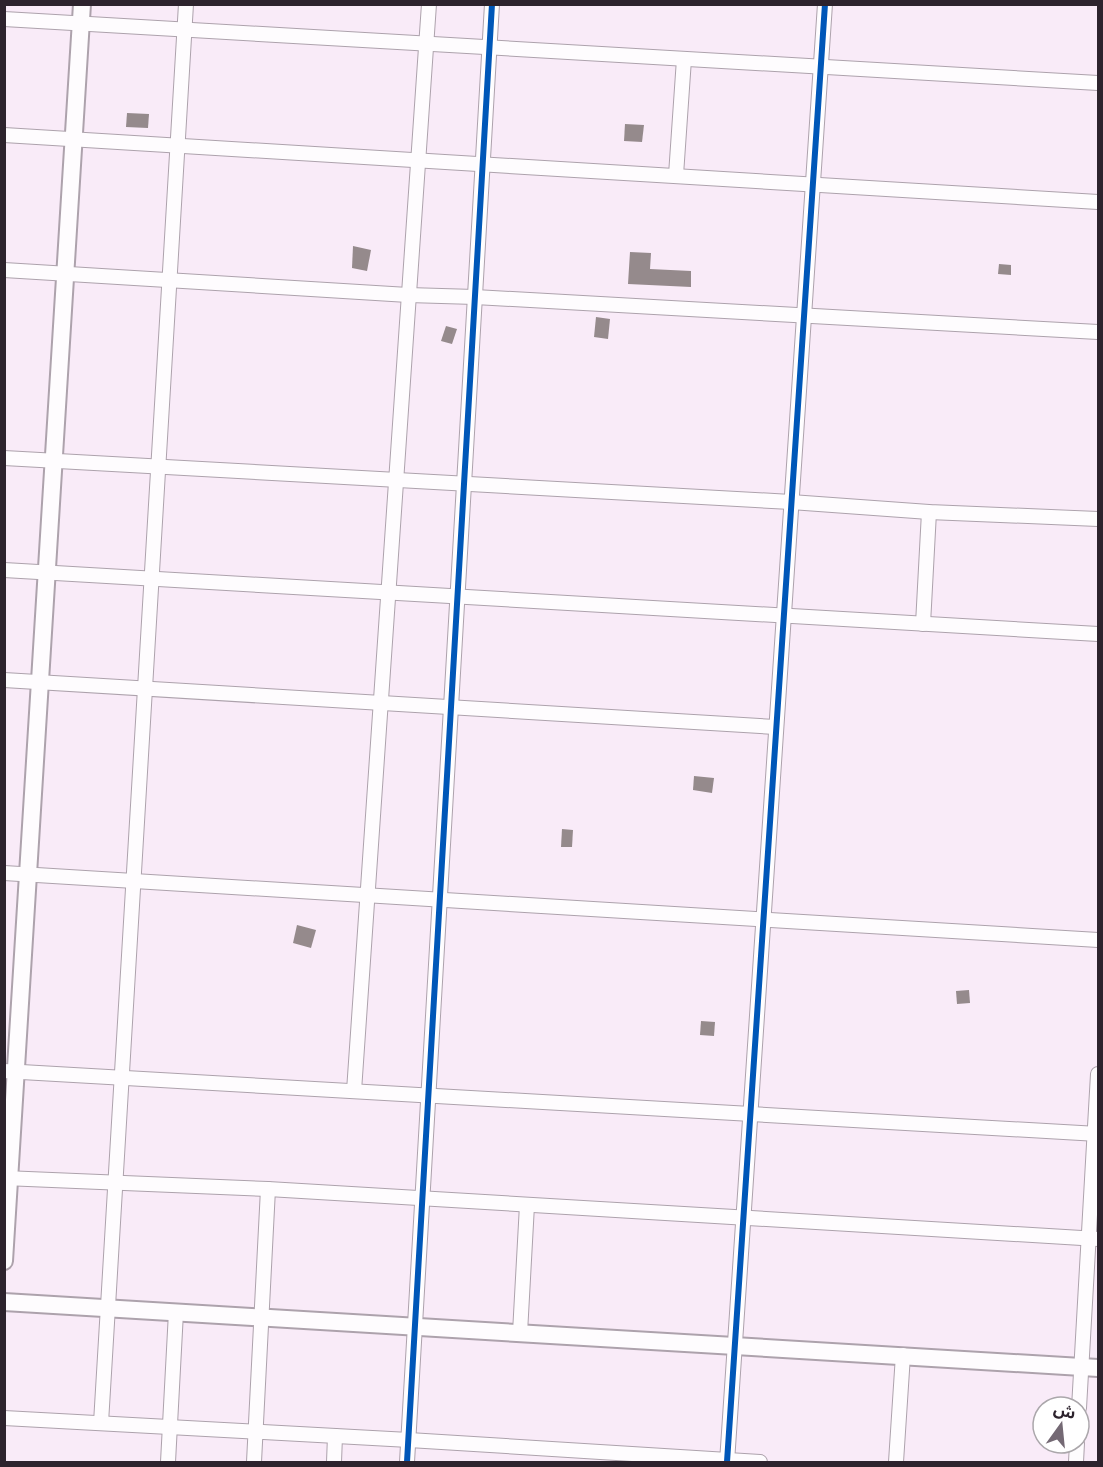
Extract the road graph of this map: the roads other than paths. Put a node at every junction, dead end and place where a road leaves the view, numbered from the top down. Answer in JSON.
{"nodes":[{"id":1,"x":82,"y":4,"type":"edge"},
{"id":2,"x":186,"y":4,"type":"edge"},
{"id":3,"x":429,"y":4,"type":"edge"},
{"id":4,"x":492,"y":4,"type":"edge"},
{"id":5,"x":825,"y":4,"type":"edge"},
{"id":6,"x":4,"y":19,"type":"edge"},
{"id":7,"x":80,"y":24,"type":"junction"},
{"id":8,"x":184,"y":30,"type":"junction"},
{"id":9,"x":426,"y":44,"type":"junction"},
{"id":10,"x":489,"y":48,"type":"junction"},
{"id":11,"x":684,"y":59,"type":"junction"},
{"id":12,"x":820,"y":67,"type":"junction"},
{"id":13,"x":1098,"y":82,"type":"edge"},
{"id":14,"x":4,"y":135,"type":"edge"},
{"id":15,"x":74,"y":139,"type":"junction"},
{"id":16,"x":177,"y":145,"type":"junction"},
{"id":17,"x":417,"y":160,"type":"junction"},
{"id":18,"x":482,"y":164,"type":"junction"},
{"id":19,"x":676,"y":176,"type":"junction"},
{"id":20,"x":812,"y":185,"type":"junction"},
{"id":21,"x":1098,"y":202,"type":"edge"},
{"id":22,"x":4,"y":270,"type":"edge"},
{"id":23,"x":65,"y":274,"type":"junction"},
{"id":24,"x":169,"y":279,"type":"junction"},
{"id":25,"x":408,"y":295,"type":"junction"},
{"id":26,"x":475,"y":297,"type":"junction"},
{"id":27,"x":803,"y":315,"type":"junction"},
{"id":28,"x":1098,"y":332,"type":"edge"},
{"id":29,"x":4,"y":458,"type":"edge"},
{"id":30,"x":54,"y":460,"type":"junction"},
{"id":31,"x":159,"y":466,"type":"junction"},
{"id":32,"x":396,"y":480,"type":"junction"},
{"id":33,"x":464,"y":483,"type":"junction"},
{"id":34,"x":791,"y":502,"type":"junction"},
{"id":35,"x":929,"y":512,"type":"junction"},
{"id":36,"x":1098,"y":519,"type":"edge"},
{"id":37,"x":4,"y":570,"type":"edge"},
{"id":38,"x":47,"y":572,"type":"junction"},
{"id":39,"x":152,"y":578,"type":"junction"},
{"id":40,"x":388,"y":592,"type":"junction"},
{"id":41,"x":458,"y":596,"type":"junction"},
{"id":42,"x":783,"y":615,"type":"junction"},
{"id":43,"x":923,"y":624,"type":"junction"},
{"id":44,"x":1098,"y":634,"type":"edge"},
{"id":45,"x":4,"y":680,"type":"edge"},
{"id":46,"x":40,"y":682,"type":"junction"},
{"id":47,"x":145,"y":688,"type":"junction"},
{"id":48,"x":380,"y":704,"type":"junction"},
{"id":49,"x":451,"y":708,"type":"junction"},
{"id":50,"x":775,"y":727,"type":"junction"},
{"id":51,"x":4,"y":873,"type":"edge"},
{"id":52,"x":28,"y":875,"type":"junction"},
{"id":53,"x":134,"y":881,"type":"junction"},
{"id":54,"x":368,"y":895,"type":"junction"},
{"id":55,"x":440,"y":900,"type":"junction"},
{"id":56,"x":763,"y":919,"type":"junction"},
{"id":57,"x":1098,"y":940,"type":"edge"},
{"id":58,"x":10,"y":1071,"type":"edge"},
{"id":59,"x":1098,"y":1074,"type":"edge"},
{"id":60,"x":122,"y":1077,"type":"junction"},
{"id":61,"x":354,"y":1091,"type":"junction"},
{"id":62,"x":429,"y":1095,"type":"junction"},
{"id":63,"x":750,"y":1114,"type":"junction"},
{"id":64,"x":1097,"y":1134,"type":"edge"},
{"id":65,"x":7,"y":1179,"type":"edge"},
{"id":66,"x":115,"y":1183,"type":"junction"},
{"id":67,"x":268,"y":1189,"type":"junction"},
{"id":68,"x":423,"y":1198,"type":"junction"},
{"id":69,"x":527,"y":1204,"type":"junction"},
{"id":70,"x":742,"y":1218,"type":"junction"},
{"id":71,"x":1094,"y":1239,"type":"edge"},
{"id":72,"x":4,"y":1261,"type":"edge"},
{"id":73,"x":4,"y":1302,"type":"edge"},
{"id":74,"x":108,"y":1308,"type":"junction"},
{"id":75,"x":176,"y":1312,"type":"junction"},
{"id":76,"x":260,"y":1317,"type":"junction"},
{"id":77,"x":415,"y":1326,"type":"junction"},
{"id":78,"x":520,"y":1332,"type":"junction"},
{"id":79,"x":734,"y":1346,"type":"junction"},
{"id":80,"x":903,"y":1356,"type":"junction"},
{"id":81,"x":1081,"y":1366,"type":"junction"},
{"id":82,"x":1098,"y":1368,"type":"edge"},
{"id":83,"x":1080,"y":1395,"type":"edge"},
{"id":84,"x":4,"y":1418,"type":"edge"},
{"id":85,"x":101,"y":1423,"type":"junction"},
{"id":86,"x":170,"y":1427,"type":"junction"},
{"id":87,"x":255,"y":1432,"type":"junction"},
{"id":88,"x":336,"y":1436,"type":"junction"},
{"id":89,"x":409,"y":1440,"type":"junction"},
{"id":90,"x":727,"y":1461,"type":"edge"},
{"id":91,"x":168,"y":1462,"type":"edge"},
{"id":92,"x":254,"y":1462,"type":"edge"},
{"id":93,"x":334,"y":1462,"type":"edge"},
{"id":94,"x":407,"y":1462,"type":"edge"},
{"id":95,"x":760,"y":1462,"type":"edge"},
{"id":96,"x":896,"y":1462,"type":"edge"}],
"edges":[{"from":1,"to":7,"type":"street"},
{"from":2,"to":8,"type":"street"},
{"from":3,"to":9,"type":"street"},
{"from":4,"to":10,"type":"street"},
{"from":5,"to":12,"type":"street"},
{"from":6,"to":7,"type":"street"},
{"from":7,"to":8,"type":"street"},
{"from":7,"to":15,"type":"street"},
{"from":8,"to":9,"type":"street"},
{"from":8,"to":16,"type":"street"},
{"from":9,"to":10,"type":"street"},
{"from":9,"to":17,"type":"street"},
{"from":10,"to":11,"type":"street"},
{"from":10,"to":18,"type":"street"},
{"from":11,"to":12,"type":"street"},
{"from":11,"to":19,"type":"street"},
{"from":12,"to":13,"type":"street"},
{"from":12,"to":20,"type":"street"},
{"from":14,"to":15,"type":"street"},
{"from":15,"to":16,"type":"street"},
{"from":15,"to":23,"type":"street"},
{"from":16,"to":17,"type":"street"},
{"from":16,"to":24,"type":"street"},
{"from":17,"to":18,"type":"street"},
{"from":17,"to":25,"type":"street"},
{"from":18,"to":19,"type":"street"},
{"from":18,"to":26,"type":"street"},
{"from":19,"to":20,"type":"street"},
{"from":20,"to":21,"type":"street"},
{"from":20,"to":27,"type":"street"},
{"from":22,"to":23,"type":"street"},
{"from":23,"to":24,"type":"street"},
{"from":23,"to":30,"type":"street"},
{"from":24,"to":25,"type":"street"},
{"from":24,"to":31,"type":"street"},
{"from":25,"to":26,"type":"street"},
{"from":25,"to":32,"type":"street"},
{"from":26,"to":27,"type":"street"},
{"from":26,"to":33,"type":"street"},
{"from":27,"to":28,"type":"street"},
{"from":27,"to":34,"type":"street"},
{"from":29,"to":30,"type":"street"},
{"from":30,"to":31,"type":"street"},
{"from":30,"to":38,"type":"street"},
{"from":31,"to":32,"type":"street"},
{"from":31,"to":39,"type":"street"},
{"from":32,"to":33,"type":"street"},
{"from":32,"to":40,"type":"street"},
{"from":33,"to":34,"type":"street"},
{"from":33,"to":41,"type":"street"},
{"from":34,"to":35,"type":"street"},
{"from":34,"to":42,"type":"street"},
{"from":35,"to":36,"type":"street"},
{"from":35,"to":43,"type":"street"},
{"from":37,"to":38,"type":"street"},
{"from":38,"to":39,"type":"street"},
{"from":38,"to":46,"type":"street"},
{"from":39,"to":40,"type":"street"},
{"from":39,"to":47,"type":"street"},
{"from":40,"to":41,"type":"street"},
{"from":40,"to":48,"type":"street"},
{"from":41,"to":42,"type":"street"},
{"from":41,"to":49,"type":"street"},
{"from":42,"to":43,"type":"street"},
{"from":42,"to":50,"type":"street"},
{"from":43,"to":44,"type":"street"},
{"from":45,"to":46,"type":"street"},
{"from":46,"to":47,"type":"street"},
{"from":46,"to":52,"type":"street"},
{"from":47,"to":48,"type":"street"},
{"from":47,"to":53,"type":"street"},
{"from":48,"to":49,"type":"street"},
{"from":48,"to":54,"type":"street"},
{"from":49,"to":50,"type":"street"},
{"from":49,"to":55,"type":"street"},
{"from":50,"to":56,"type":"street"},
{"from":51,"to":52,"type":"street"},
{"from":52,"to":53,"type":"street"},
{"from":52,"to":58,"type":"street"},
{"from":53,"to":54,"type":"street"},
{"from":53,"to":60,"type":"street"},
{"from":54,"to":55,"type":"street"},
{"from":54,"to":61,"type":"street"},
{"from":55,"to":56,"type":"street"},
{"from":55,"to":62,"type":"street"},
{"from":56,"to":57,"type":"street"},
{"from":56,"to":63,"type":"street"},
{"from":58,"to":60,"type":"street"},
{"from":58,"to":65,"type":"street"},
{"from":59,"to":64,"type":"street"},
{"from":60,"to":61,"type":"street"},
{"from":60,"to":66,"type":"street"},
{"from":61,"to":62,"type":"street"},
{"from":62,"to":63,"type":"street"},
{"from":62,"to":68,"type":"street"},
{"from":63,"to":64,"type":"street"},
{"from":63,"to":70,"type":"street"},
{"from":64,"to":71,"type":"street"},
{"from":65,"to":66,"type":"street"},
{"from":65,"to":72,"type":"street"},
{"from":66,"to":67,"type":"street"},
{"from":66,"to":74,"type":"street"},
{"from":67,"to":68,"type":"street"},
{"from":67,"to":76,"type":"street"},
{"from":68,"to":69,"type":"street"},
{"from":68,"to":77,"type":"street"},
{"from":69,"to":70,"type":"street"},
{"from":69,"to":78,"type":"street"},
{"from":70,"to":71,"type":"street"},
{"from":70,"to":79,"type":"street"},
{"from":71,"to":81,"type":"street"},
{"from":73,"to":74,"type":"street"},
{"from":74,"to":75,"type":"street"},
{"from":74,"to":85,"type":"street"},
{"from":75,"to":76,"type":"street"},
{"from":75,"to":86,"type":"street"},
{"from":76,"to":77,"type":"street"},
{"from":76,"to":87,"type":"street"},
{"from":77,"to":78,"type":"street"},
{"from":77,"to":89,"type":"street"},
{"from":78,"to":79,"type":"street"},
{"from":79,"to":80,"type":"street"},
{"from":79,"to":90,"type":"street"},
{"from":80,"to":81,"type":"street"},
{"from":80,"to":96,"type":"street"},
{"from":81,"to":82,"type":"street"},
{"from":81,"to":83,"type":"street"},
{"from":84,"to":85,"type":"street"},
{"from":85,"to":86,"type":"street"},
{"from":86,"to":87,"type":"street"},
{"from":86,"to":91,"type":"street"},
{"from":87,"to":88,"type":"street"},
{"from":87,"to":92,"type":"street"},
{"from":88,"to":89,"type":"street"},
{"from":88,"to":93,"type":"street"},
{"from":89,"to":90,"type":"street"},
{"from":89,"to":94,"type":"street"},
{"from":90,"to":95,"type":"street"}]}
